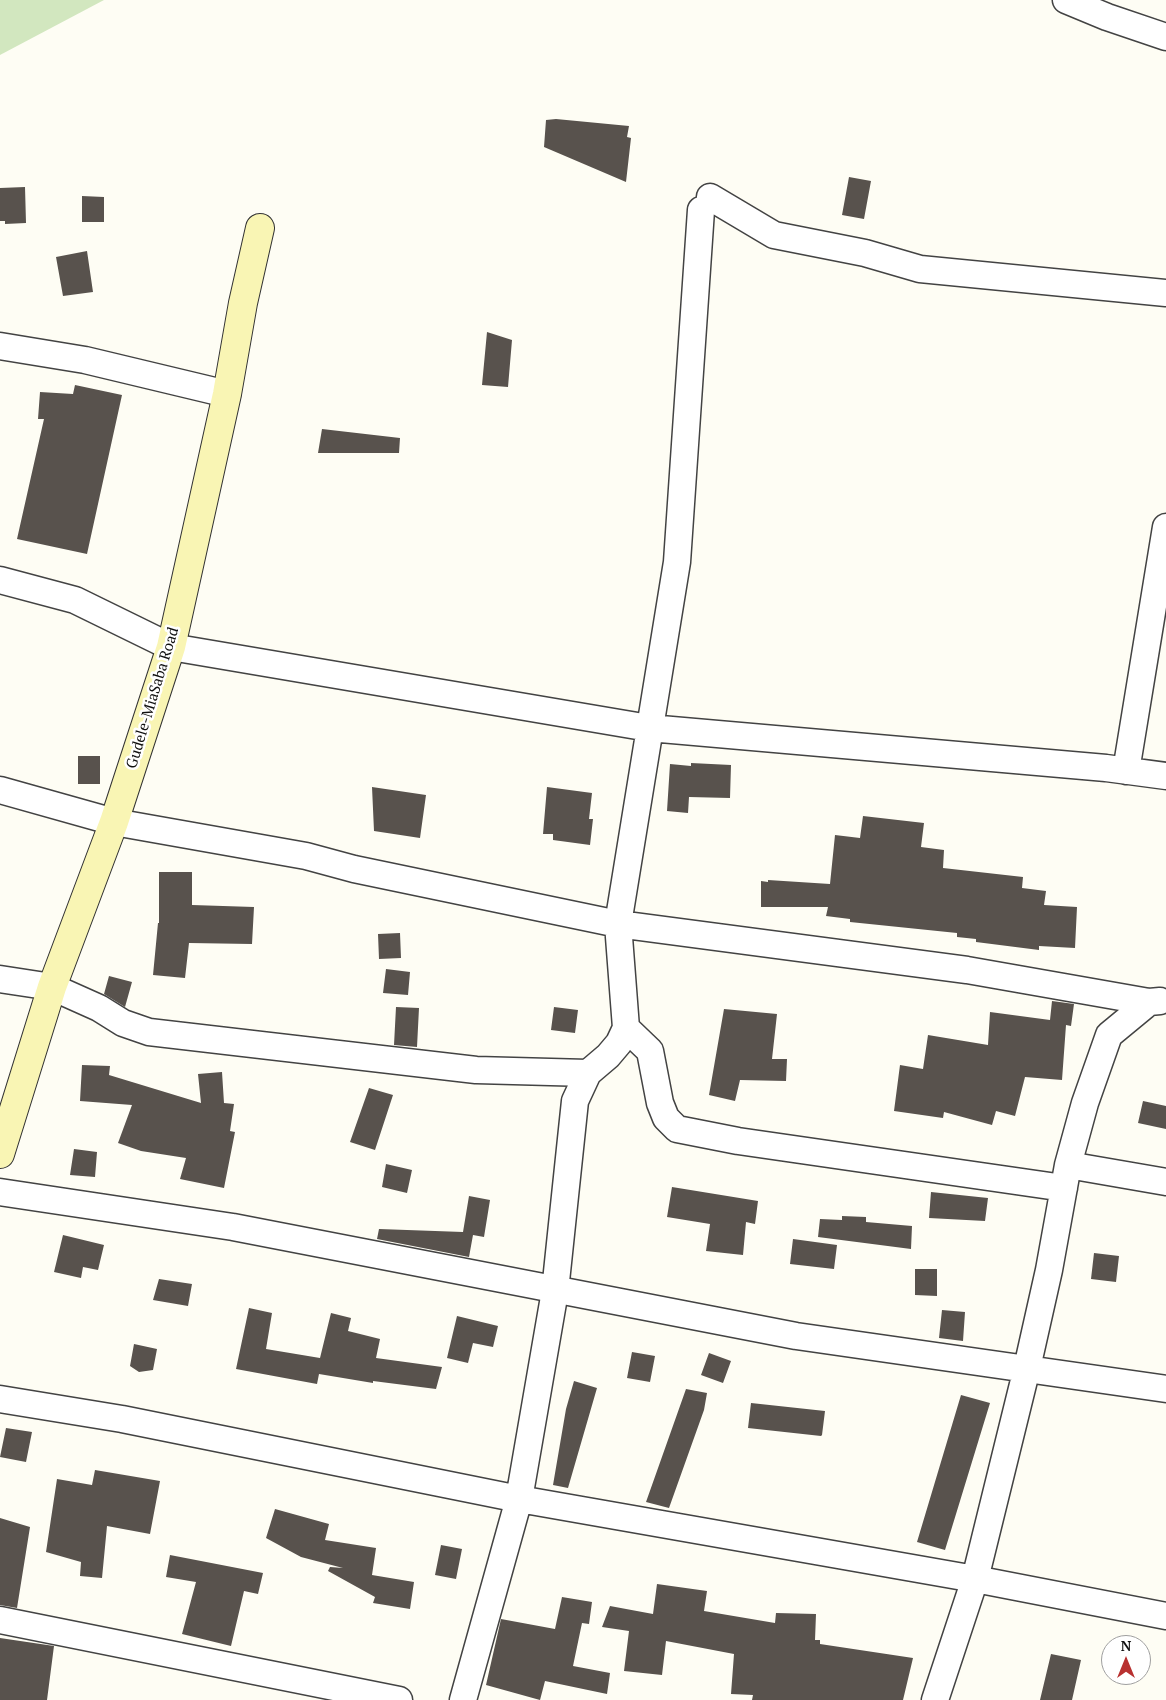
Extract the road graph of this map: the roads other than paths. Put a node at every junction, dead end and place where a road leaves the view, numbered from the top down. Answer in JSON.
{"nodes":[{"id":1,"x":1066,"y":0,"type":"edge"},
{"id":2,"x":1166,"y":37,"type":"edge"},
{"id":3,"x":260,"y":228,"type":"dead end"},
{"id":4,"x":1166,"y":293,"type":"edge"},
{"id":5,"x":0,"y":346,"type":"edge"},
{"id":6,"x":227,"y":394,"type":"junction"},
{"id":7,"x":1166,"y":527,"type":"edge"},
{"id":8,"x":0,"y":580,"type":"edge"},
{"id":9,"x":171,"y":647,"type":"junction"},
{"id":10,"x":649,"y":728,"type":"junction"},
{"id":11,"x":1126,"y":770,"type":"junction"},
{"id":12,"x":1166,"y":776,"type":"edge"},
{"id":13,"x":0,"y":790,"type":"edge"},
{"id":14,"x":114,"y":822,"type":"junction"},
{"id":15,"x":618,"y":924,"type":"junction"},
{"id":16,"x":0,"y":979,"type":"edge"},
{"id":17,"x":52,"y":987,"type":"junction"},
{"id":18,"x":1158,"y":1001,"type":"edge"},
{"id":19,"x":626,"y":1028,"type":"junction"},
{"id":20,"x":588,"y":1073,"type":"junction"},
{"id":21,"x":0,"y":1154,"type":"edge"},
{"id":22,"x":1066,"y":1177,"type":"junction"},
{"id":23,"x":1166,"y":1182,"type":"edge"},
{"id":24,"x":0,"y":1192,"type":"edge"},
{"id":25,"x":555,"y":1291,"type":"junction"},
{"id":26,"x":1027,"y":1368,"type":"junction"},
{"id":27,"x":1166,"y":1389,"type":"edge"},
{"id":28,"x":0,"y":1399,"type":"edge"},
{"id":29,"x":519,"y":1499,"type":"junction"},
{"id":30,"x":975,"y":1579,"type":"junction"},
{"id":31,"x":1166,"y":1616,"type":"edge"},
{"id":32,"x":0,"y":1620,"type":"edge"},
{"id":33,"x":399,"y":1700,"type":"edge"},
{"id":34,"x":463,"y":1700,"type":"edge"},
{"id":35,"x":935,"y":1700,"type":"edge"}],
"edges":[{"from":1,"to":2,"type":"street"},
{"from":3,"to":6,"type":"street","name":"Gudele-MiaSaba Road"},
{"from":4,"to":10,"type":"street"},
{"from":5,"to":6,"type":"street"},
{"from":6,"to":9,"type":"street","name":"Gudele-MiaSaba Road"},
{"from":7,"to":11,"type":"street"},
{"from":8,"to":9,"type":"street"},
{"from":9,"to":10,"type":"street"},
{"from":9,"to":14,"type":"street","name":"Gudele-MiaSaba Road"},
{"from":10,"to":11,"type":"street"},
{"from":10,"to":15,"type":"street"},
{"from":11,"to":12,"type":"street"},
{"from":13,"to":14,"type":"street"},
{"from":14,"to":15,"type":"street"},
{"from":14,"to":17,"type":"street","name":"Gudele-MiaSaba Road"},
{"from":15,"to":18,"type":"street"},
{"from":15,"to":19,"type":"street"},
{"from":16,"to":17,"type":"street"},
{"from":17,"to":20,"type":"street"},
{"from":17,"to":21,"type":"street","name":"Gudele-MiaSaba Road"},
{"from":18,"to":22,"type":"street"},
{"from":19,"to":20,"type":"street"},
{"from":19,"to":22,"type":"street"},
{"from":20,"to":25,"type":"street"},
{"from":22,"to":23,"type":"street"},
{"from":22,"to":26,"type":"street"},
{"from":24,"to":25,"type":"street"},
{"from":25,"to":26,"type":"street"},
{"from":25,"to":29,"type":"street"},
{"from":26,"to":27,"type":"street"},
{"from":26,"to":30,"type":"street"},
{"from":28,"to":29,"type":"street"},
{"from":29,"to":30,"type":"street"},
{"from":29,"to":34,"type":"street"},
{"from":30,"to":31,"type":"street"},
{"from":30,"to":35,"type":"street"},
{"from":32,"to":33,"type":"street"}]}
